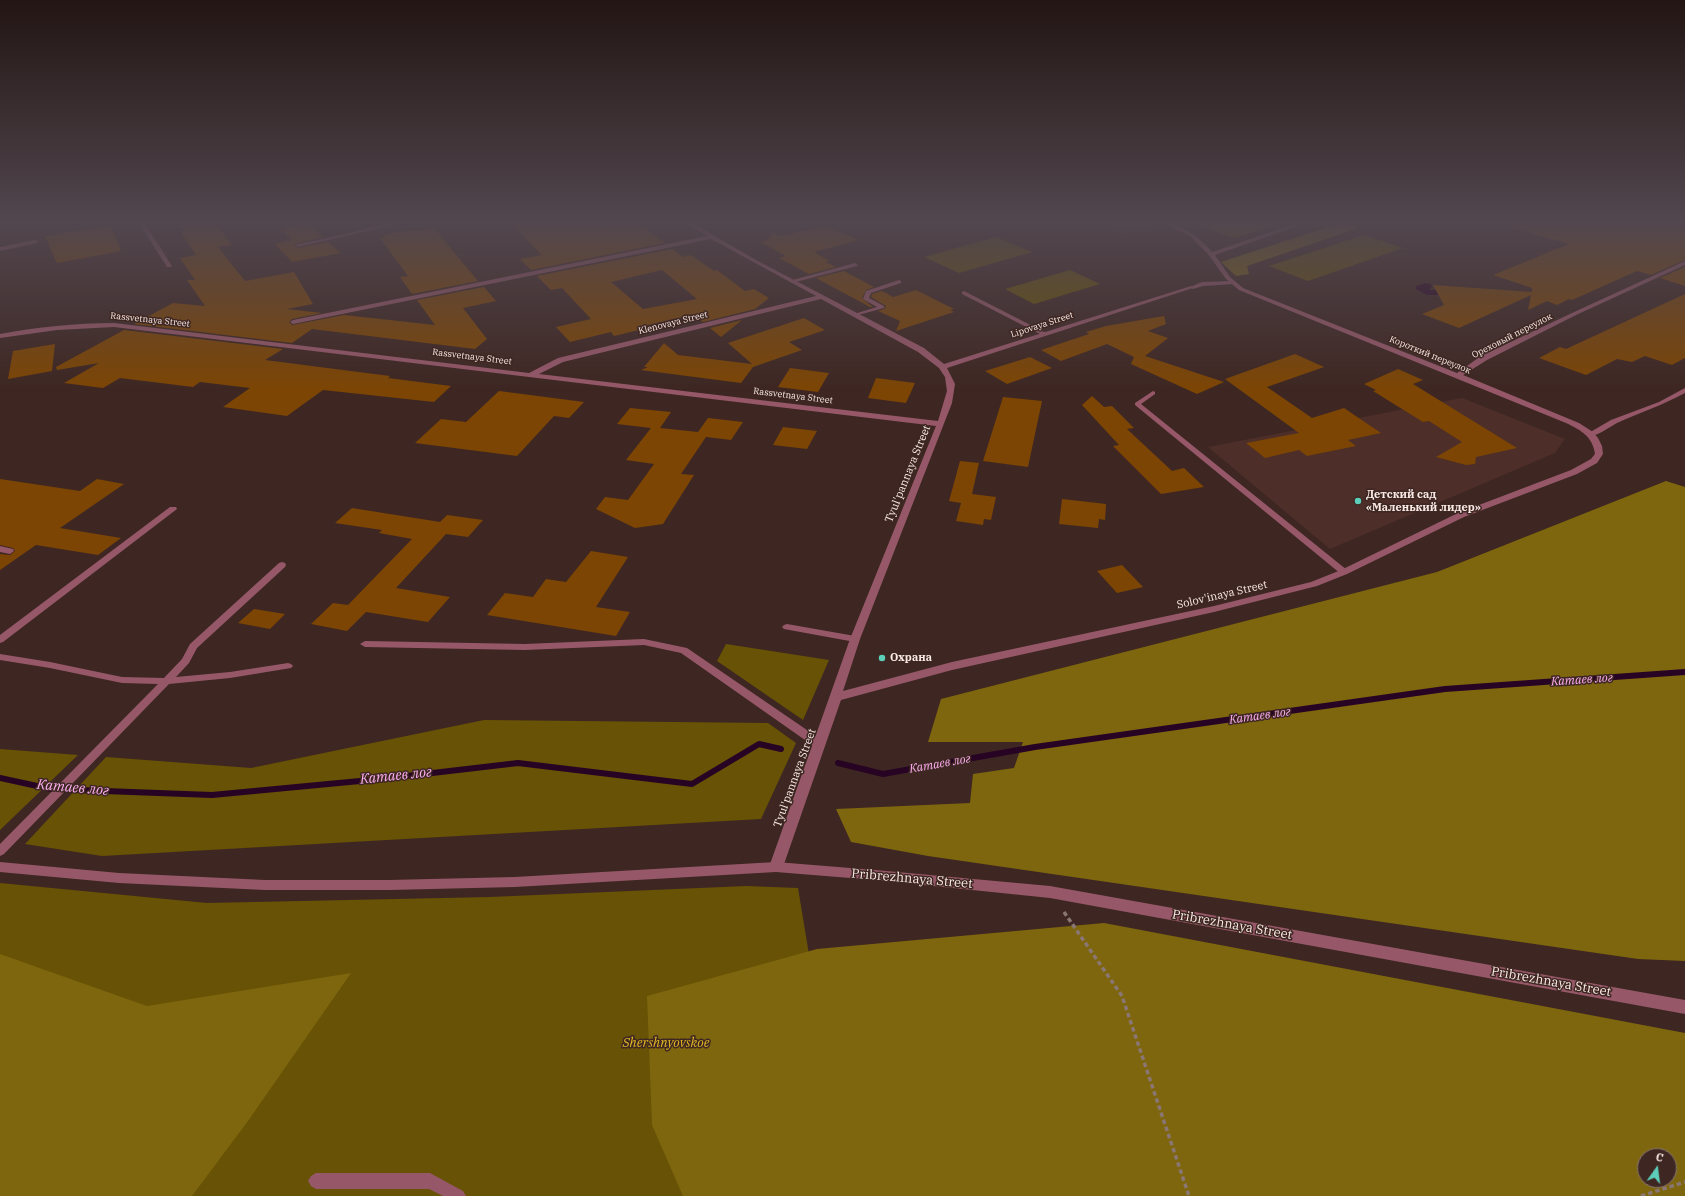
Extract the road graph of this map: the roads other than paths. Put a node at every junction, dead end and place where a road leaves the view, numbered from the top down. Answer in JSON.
{"nodes":[{"id":1,"x":510,"y":278,"type":"edge"},
{"id":2,"x":786,"y":278,"type":"edge"},
{"id":3,"x":805,"y":278,"type":"edge"},
{"id":4,"x":1228,"y":278,"type":"edge"},
{"id":5,"x":1653,"y":278,"type":"edge"},
{"id":6,"x":792,"y":281,"type":"junction"},
{"id":7,"x":899,"y":282,"type":"dead end"},
{"id":8,"x":1232,"y":283,"type":"junction"},
{"id":9,"x":1193,"y":287,"type":"joint"},
{"id":10,"x":964,"y":292,"type":"dead end"},
{"id":11,"x":821,"y":297,"type":"junction"},
{"id":12,"x":856,"y":315,"type":"junction"},
{"id":13,"x":293,"y":322,"type":"dead end"},
{"id":14,"x":1044,"y":334,"type":"junction"},
{"id":15,"x":0,"y":336,"type":"edge"},
{"id":16,"x":943,"y":367,"type":"junction"},
{"id":17,"x":531,"y":374,"type":"junction"},
{"id":18,"x":1457,"y":376,"type":"junction"},
{"id":19,"x":1685,"y":390,"type":"edge"},
{"id":20,"x":1153,"y":393,"type":"dead end"},
{"id":21,"x":941,"y":424,"type":"junction"},
{"id":22,"x":1591,"y":434,"type":"junction"},
{"id":23,"x":173,"y":509,"type":"dead end"},
{"id":24,"x":0,"y":549,"type":"edge"},
{"id":25,"x":10,"y":551,"type":"dead end"},
{"id":26,"x":282,"y":565,"type":"dead end"},
{"id":27,"x":1344,"y":572,"type":"junction"},
{"id":28,"x":787,"y":628,"type":"dead end"},
{"id":29,"x":855,"y":639,"type":"junction"},
{"id":30,"x":0,"y":640,"type":"edge"},
{"id":31,"x":365,"y":644,"type":"dead end"},
{"id":32,"x":0,"y":657,"type":"edge"},
{"id":33,"x":288,"y":666,"type":"dead end"},
{"id":34,"x":167,"y":681,"type":"junction"},
{"id":35,"x":836,"y":697,"type":"junction"},
{"id":36,"x":819,"y":744,"type":"junction"},
{"id":37,"x":0,"y":851,"type":"edge"},
{"id":38,"x":0,"y":867,"type":"edge"},
{"id":39,"x":776,"y":867,"type":"junction"},
{"id":40,"x":1685,"y":1007,"type":"edge"},
{"id":41,"x":316,"y":1181,"type":"dead end"},
{"id":42,"x":458,"y":1196,"type":"edge"}],
"edges":[{"from":1,"to":13,"type":"street"},
{"from":2,"to":6,"type":"street","name":"Tyul'pannaya Street"},
{"from":3,"to":6,"type":"lane"},
{"from":4,"to":8,"type":"street"},
{"from":5,"to":18,"type":"street","name":"Ореховый переулок"},
{"from":6,"to":11,"type":"street","name":"Tyul'pannaya Street"},
{"from":7,"to":12,"type":"lane"},
{"from":8,"to":9,"type":"lane"},
{"from":8,"to":18,"type":"street","name":"Короткий переулок"},
{"from":9,"to":14,"type":"street","name":"Lipovaya Street"},
{"from":10,"to":14,"type":"lane"},
{"from":11,"to":12,"type":"street","name":"Tyul'pannaya Street"},
{"from":11,"to":17,"type":"street","name":"Klenovaya Street"},
{"from":12,"to":16,"type":"street","name":"Tyul'pannaya Street"},
{"from":14,"to":16,"type":"street","name":"Lipovaya Street"},
{"from":15,"to":17,"type":"street","name":"Rassvetnaya Street"},
{"from":16,"to":21,"type":"street","name":"Tyul'pannaya Street"},
{"from":17,"to":21,"type":"street","name":"Rassvetnaya Street"},
{"from":18,"to":22,"type":"street","name":"Короткий переулок"},
{"from":19,"to":22,"type":"lane"},
{"from":20,"to":27,"type":"lane"},
{"from":21,"to":29,"type":"street","name":"Tyul'pannaya Street"},
{"from":22,"to":27,"type":"street","name":"Solov'inaya Street"},
{"from":23,"to":30,"type":"lane"},
{"from":24,"to":25,"type":"lane"},
{"from":26,"to":34,"type":"lane"},
{"from":27,"to":35,"type":"street","name":"Solov'inaya Street"},
{"from":28,"to":29,"type":"lane"},
{"from":29,"to":35,"type":"street","name":"Tyul'pannaya Street"},
{"from":31,"to":36,"type":"lane"},
{"from":32,"to":34,"type":"lane"},
{"from":33,"to":34,"type":"lane"},
{"from":34,"to":37,"type":"lane"},
{"from":35,"to":36,"type":"street","name":"Tyul'pannaya Street"},
{"from":36,"to":39,"type":"street","name":"Tyul'pannaya Street"},
{"from":38,"to":39,"type":"street","name":"Pribrezhnaya Street"},
{"from":39,"to":40,"type":"street","name":"Pribrezhnaya Street"},
{"from":41,"to":42,"type":"lane"}]}
